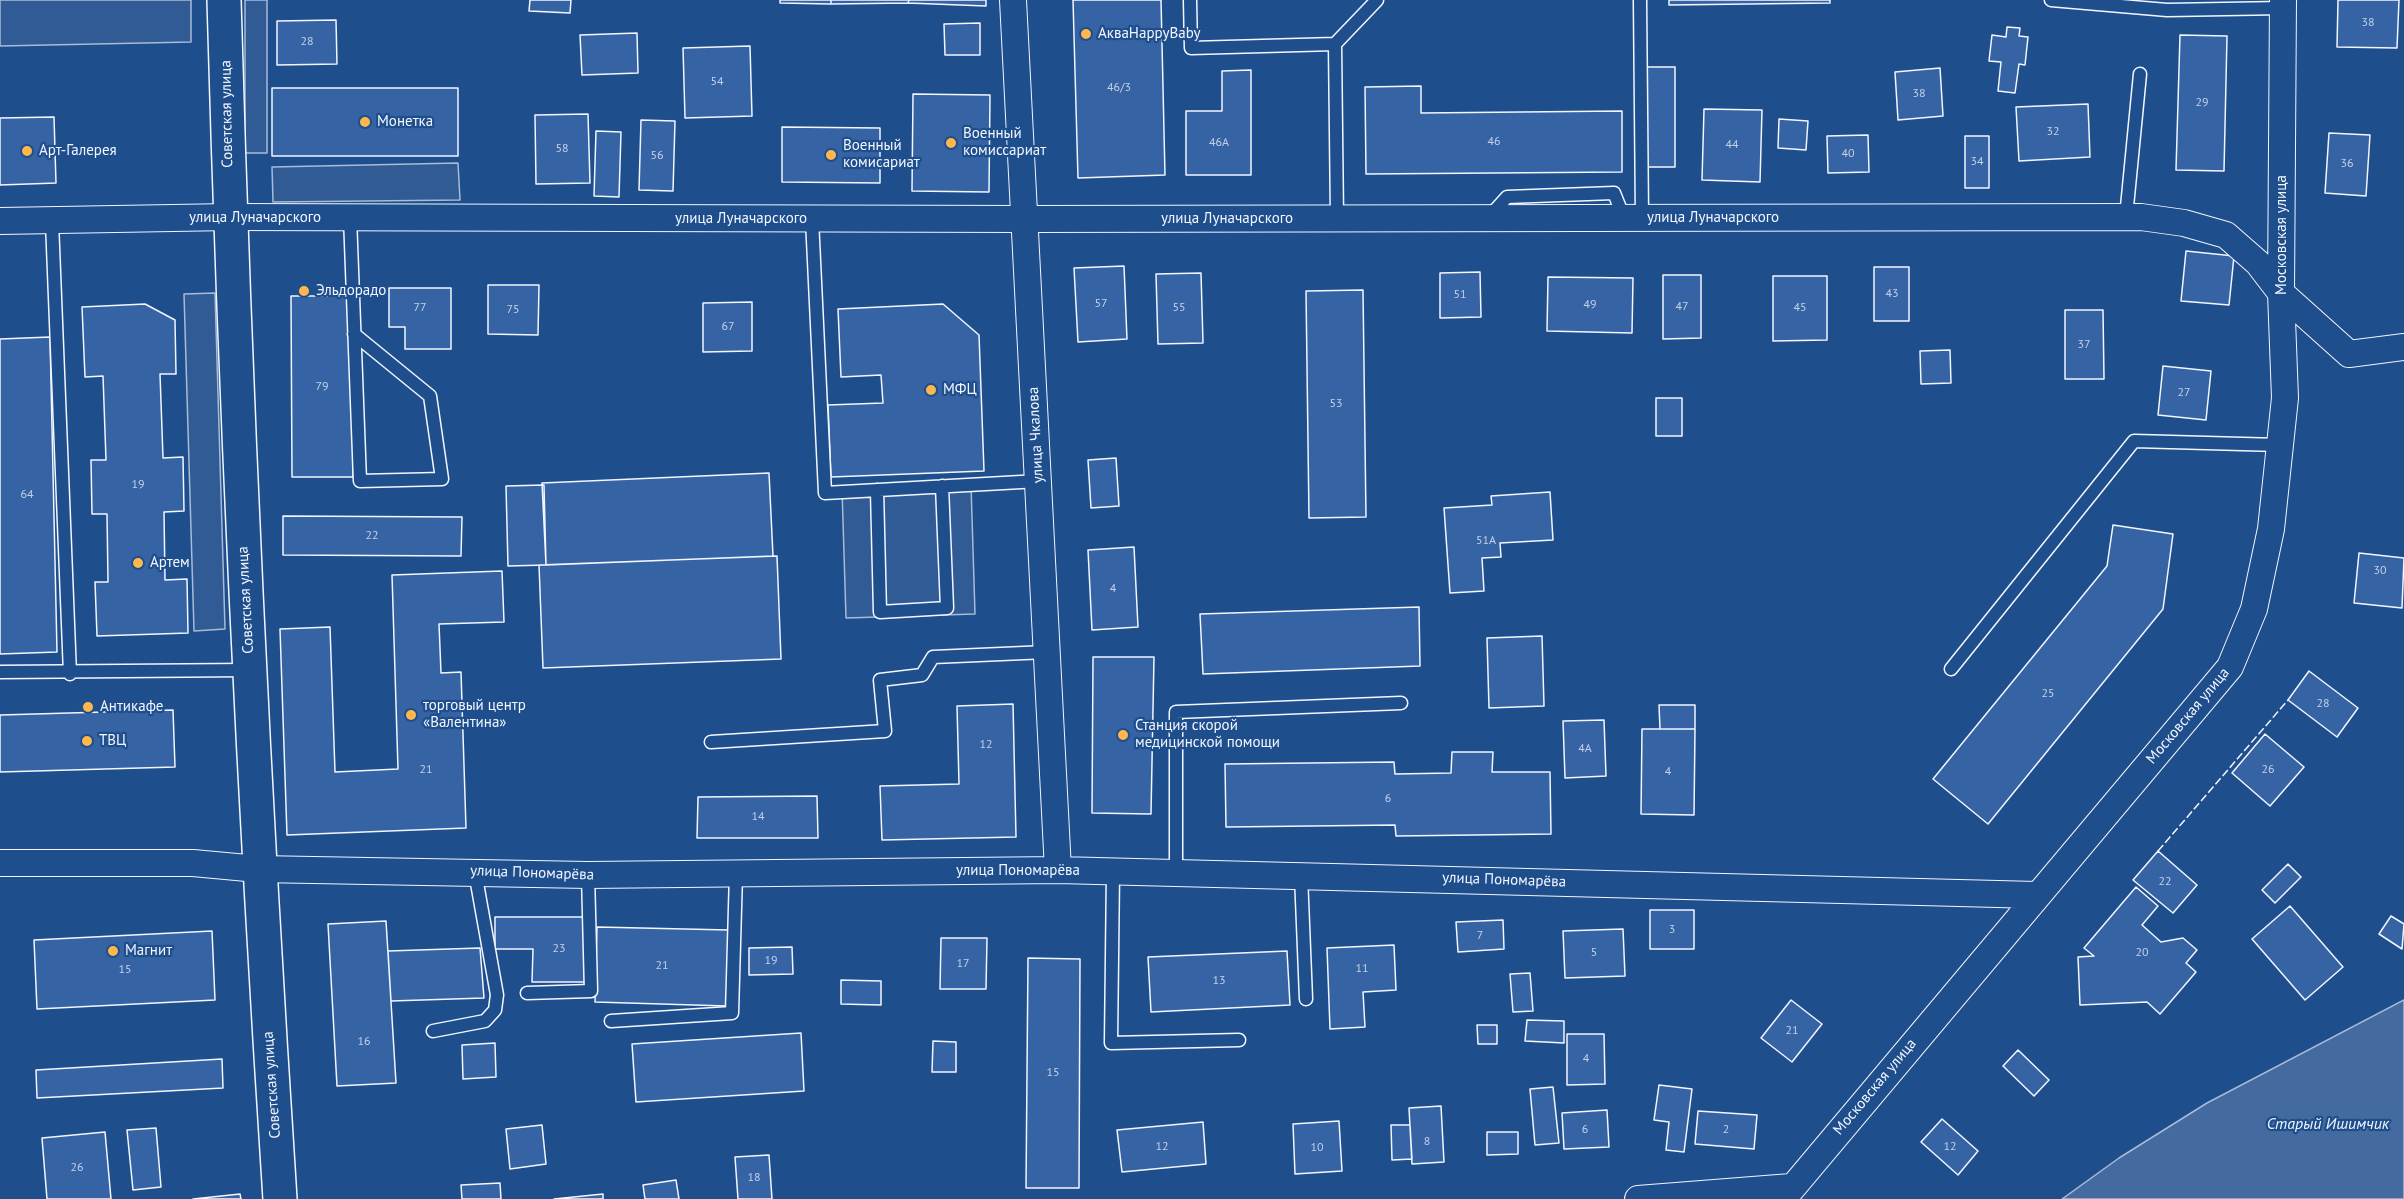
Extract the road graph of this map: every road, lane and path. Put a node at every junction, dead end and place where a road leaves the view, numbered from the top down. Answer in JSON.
{"nodes":[{"id":1,"x":224,"y":0,"type":"edge"},
{"id":2,"x":1013,"y":0,"type":"edge"},
{"id":3,"x":1190,"y":0,"type":"edge"},
{"id":4,"x":1377,"y":0,"type":"edge"},
{"id":5,"x":1640,"y":0,"type":"edge"},
{"id":6,"x":2051,"y":0,"type":"edge"},
{"id":7,"x":2283,"y":4,"type":"edge"},
{"id":8,"x":1335,"y":44,"type":"junction"},
{"id":9,"x":2140,"y":74,"type":"dead end"},
{"id":10,"x":230,"y":217,"type":"junction"},
{"id":11,"x":2126,"y":217,"type":"junction"},
{"id":12,"x":350,"y":218,"type":"junction"},
{"id":13,"x":1633,"y":218,"type":"junction"},
{"id":14,"x":812,"y":219,"type":"junction"},
{"id":15,"x":1026,"y":219,"type":"junction"},
{"id":16,"x":1336,"y":219,"type":"junction"},
{"id":17,"x":0,"y":221,"type":"edge"},
{"id":18,"x":52,"y":222,"type":"junction"},
{"id":19,"x":2281,"y":293,"type":"junction"},
{"id":20,"x":354,"y":334,"type":"junction"},
{"id":21,"x":2404,"y":347,"type":"edge"},
{"id":22,"x":2279,"y":445,"type":"junction"},
{"id":23,"x":1039,"y":481,"type":"junction"},
{"id":24,"x":942,"y":486,"type":"junction"},
{"id":25,"x":877,"y":490,"type":"junction"},
{"id":26,"x":1047,"y":652,"type":"junction"},
{"id":27,"x":1951,"y":669,"type":"dead end"},
{"id":28,"x":249,"y":670,"type":"junction"},
{"id":29,"x":0,"y":672,"type":"edge"},
{"id":30,"x":70,"y":674,"type":"junction"},
{"id":31,"x":1401,"y":703,"type":"dead end"},
{"id":32,"x":711,"y":742,"type":"dead end"},
{"id":33,"x":0,"y":863,"type":"edge"},
{"id":34,"x":258,"y":869,"type":"junction"},
{"id":35,"x":1058,"y":870,"type":"junction"},
{"id":36,"x":475,"y":871,"type":"junction"},
{"id":37,"x":1113,"y":871,"type":"junction"},
{"id":38,"x":736,"y":873,"type":"junction"},
{"id":39,"x":1176,"y":873,"type":"junction"},
{"id":40,"x":588,"y":875,"type":"junction"},
{"id":41,"x":1301,"y":875,"type":"junction"},
{"id":42,"x":2037,"y":895,"type":"junction"},
{"id":43,"x":527,"y":993,"type":"dead end"},
{"id":44,"x":1306,"y":999,"type":"dead end"},
{"id":45,"x":611,"y":1021,"type":"dead end"},
{"id":46,"x":433,"y":1031,"type":"dead end"},
{"id":47,"x":1239,"y":1040,"type":"dead end"},
{"id":48,"x":1787,"y":1193,"type":"edge"},
{"id":49,"x":280,"y":1199,"type":"edge"},
{"id":50,"x":1638,"y":1199,"type":"edge"}],
"edges":[{"from":1,"to":10,"type":"main road","name":"Советская улица"},
{"from":2,"to":15,"type":"street","name":"улица Чкалова"},
{"from":3,"to":8,"type":"lane"},
{"from":4,"to":8,"type":"lane"},
{"from":5,"to":13,"type":"lane"},
{"from":6,"to":7,"type":"lane"},
{"from":7,"to":19,"type":"street","name":"Московская улица"},
{"from":8,"to":16,"type":"lane"},
{"from":9,"to":11,"type":"lane"},
{"from":10,"to":12,"type":"street","name":"улица Луначарского"},
{"from":10,"to":18,"type":"street","name":"улица Луначарского"},
{"from":10,"to":28,"type":"main road","name":"Советская улица"},
{"from":11,"to":13,"type":"street","name":"улица Луначарского"},
{"from":11,"to":19,"type":"street","name":"улица Луначарского"},
{"from":12,"to":14,"type":"street","name":"улица Луначарского"},
{"from":12,"to":20,"type":"lane"},
{"from":13,"to":16,"type":"street","name":"улица Луначарского"},
{"from":14,"to":15,"type":"street","name":"улица Луначарского"},
{"from":14,"to":25,"type":"lane"},
{"from":15,"to":16,"type":"street","name":"улица Луначарского"},
{"from":15,"to":23,"type":"street","name":"улица Чкалова"},
{"from":17,"to":18,"type":"street","name":"улица Луначарского"},
{"from":18,"to":30,"type":"lane"},
{"from":19,"to":21,"type":"street","name":"улица Луначарского"},
{"from":19,"to":22,"type":"street","name":"Московская улица"},
{"from":20,"to":20,"type":"lane"},
{"from":22,"to":27,"type":"lane"},
{"from":22,"to":42,"type":"street","name":"Московская улица"},
{"from":23,"to":24,"type":"lane"},
{"from":23,"to":26,"type":"street","name":"улица Чкалова"},
{"from":24,"to":25,"type":"lane"},
{"from":24,"to":25,"type":"lane"},
{"from":26,"to":32,"type":"lane"},
{"from":26,"to":35,"type":"street","name":"улица Чкалова"},
{"from":28,"to":30,"type":"lane"},
{"from":28,"to":34,"type":"main road","name":"Советская улица"},
{"from":29,"to":30,"type":"lane"},
{"from":31,"to":39,"type":"lane"},
{"from":33,"to":34,"type":"street","name":"улица Пономарёва"},
{"from":34,"to":36,"type":"street","name":"улица Пономарёва"},
{"from":34,"to":49,"type":"main road","name":"Советская улица"},
{"from":35,"to":37,"type":"street","name":"улица Пономарёва"},
{"from":35,"to":38,"type":"street","name":"улица Пономарёва"},
{"from":36,"to":40,"type":"street","name":"улица Пономарёва"},
{"from":36,"to":46,"type":"lane"},
{"from":37,"to":39,"type":"street","name":"улица Пономарёва"},
{"from":37,"to":47,"type":"lane"},
{"from":38,"to":40,"type":"street","name":"улица Пономарёва"},
{"from":38,"to":45,"type":"lane"},
{"from":39,"to":41,"type":"street","name":"улица Пономарёва"},
{"from":40,"to":43,"type":"lane"},
{"from":41,"to":42,"type":"street","name":"улица Пономарёва"},
{"from":41,"to":44,"type":"lane"},
{"from":42,"to":48,"type":"street","name":"Московская улица"},
{"from":48,"to":50,"type":"street"}]}
